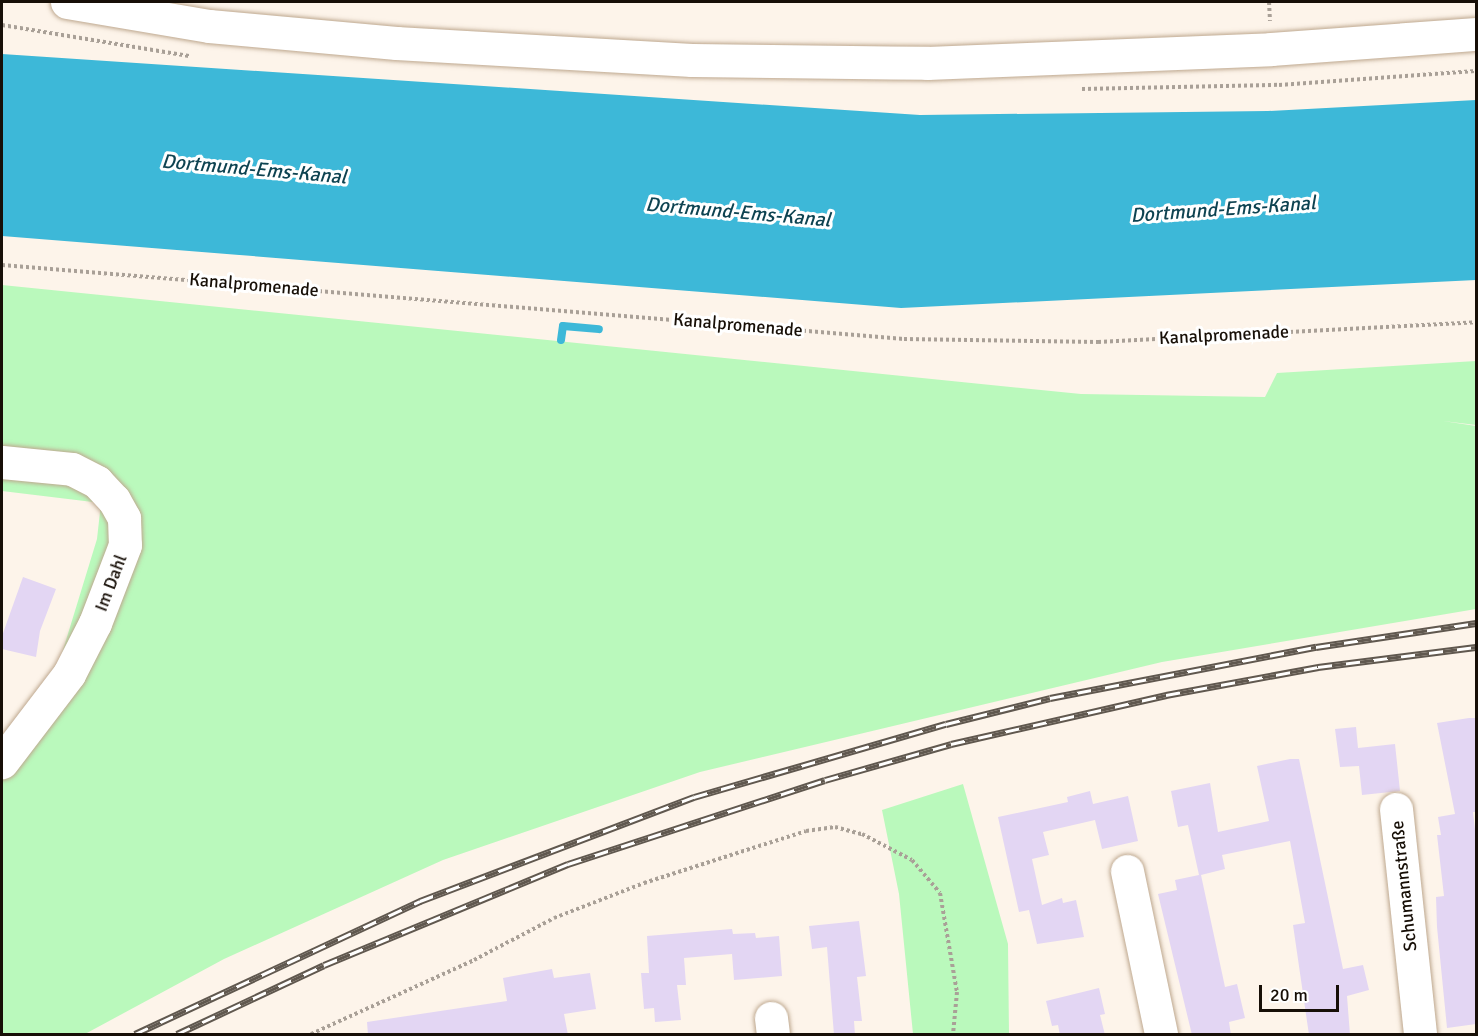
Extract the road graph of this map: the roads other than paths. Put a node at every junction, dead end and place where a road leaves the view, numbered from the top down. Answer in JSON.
{"nodes":[{"id":1,"x":67,"y":2,"type":"edge"},
{"id":2,"x":160,"y":11,"type":"edge"},
{"id":3,"x":1476,"y":34,"type":"edge"},
{"id":4,"x":2,"y":462,"type":"edge"},
{"id":5,"x":2,"y":762,"type":"edge"},
{"id":6,"x":1396,"y":809,"type":"dead end"},
{"id":7,"x":1127,"y":871,"type":"dead end"},
{"id":8,"x":1161,"y":1035,"type":"edge"},
{"id":9,"x":1420,"y":1035,"type":"edge"}],
"edges":[{"from":1,"to":2,"type":"street"},
{"from":2,"to":3,"type":"street"},
{"from":4,"to":5,"type":"street","name":"Im Dahl"},
{"from":6,"to":9,"type":"street","name":"Schumannstraße"},
{"from":7,"to":8,"type":"street"}]}
